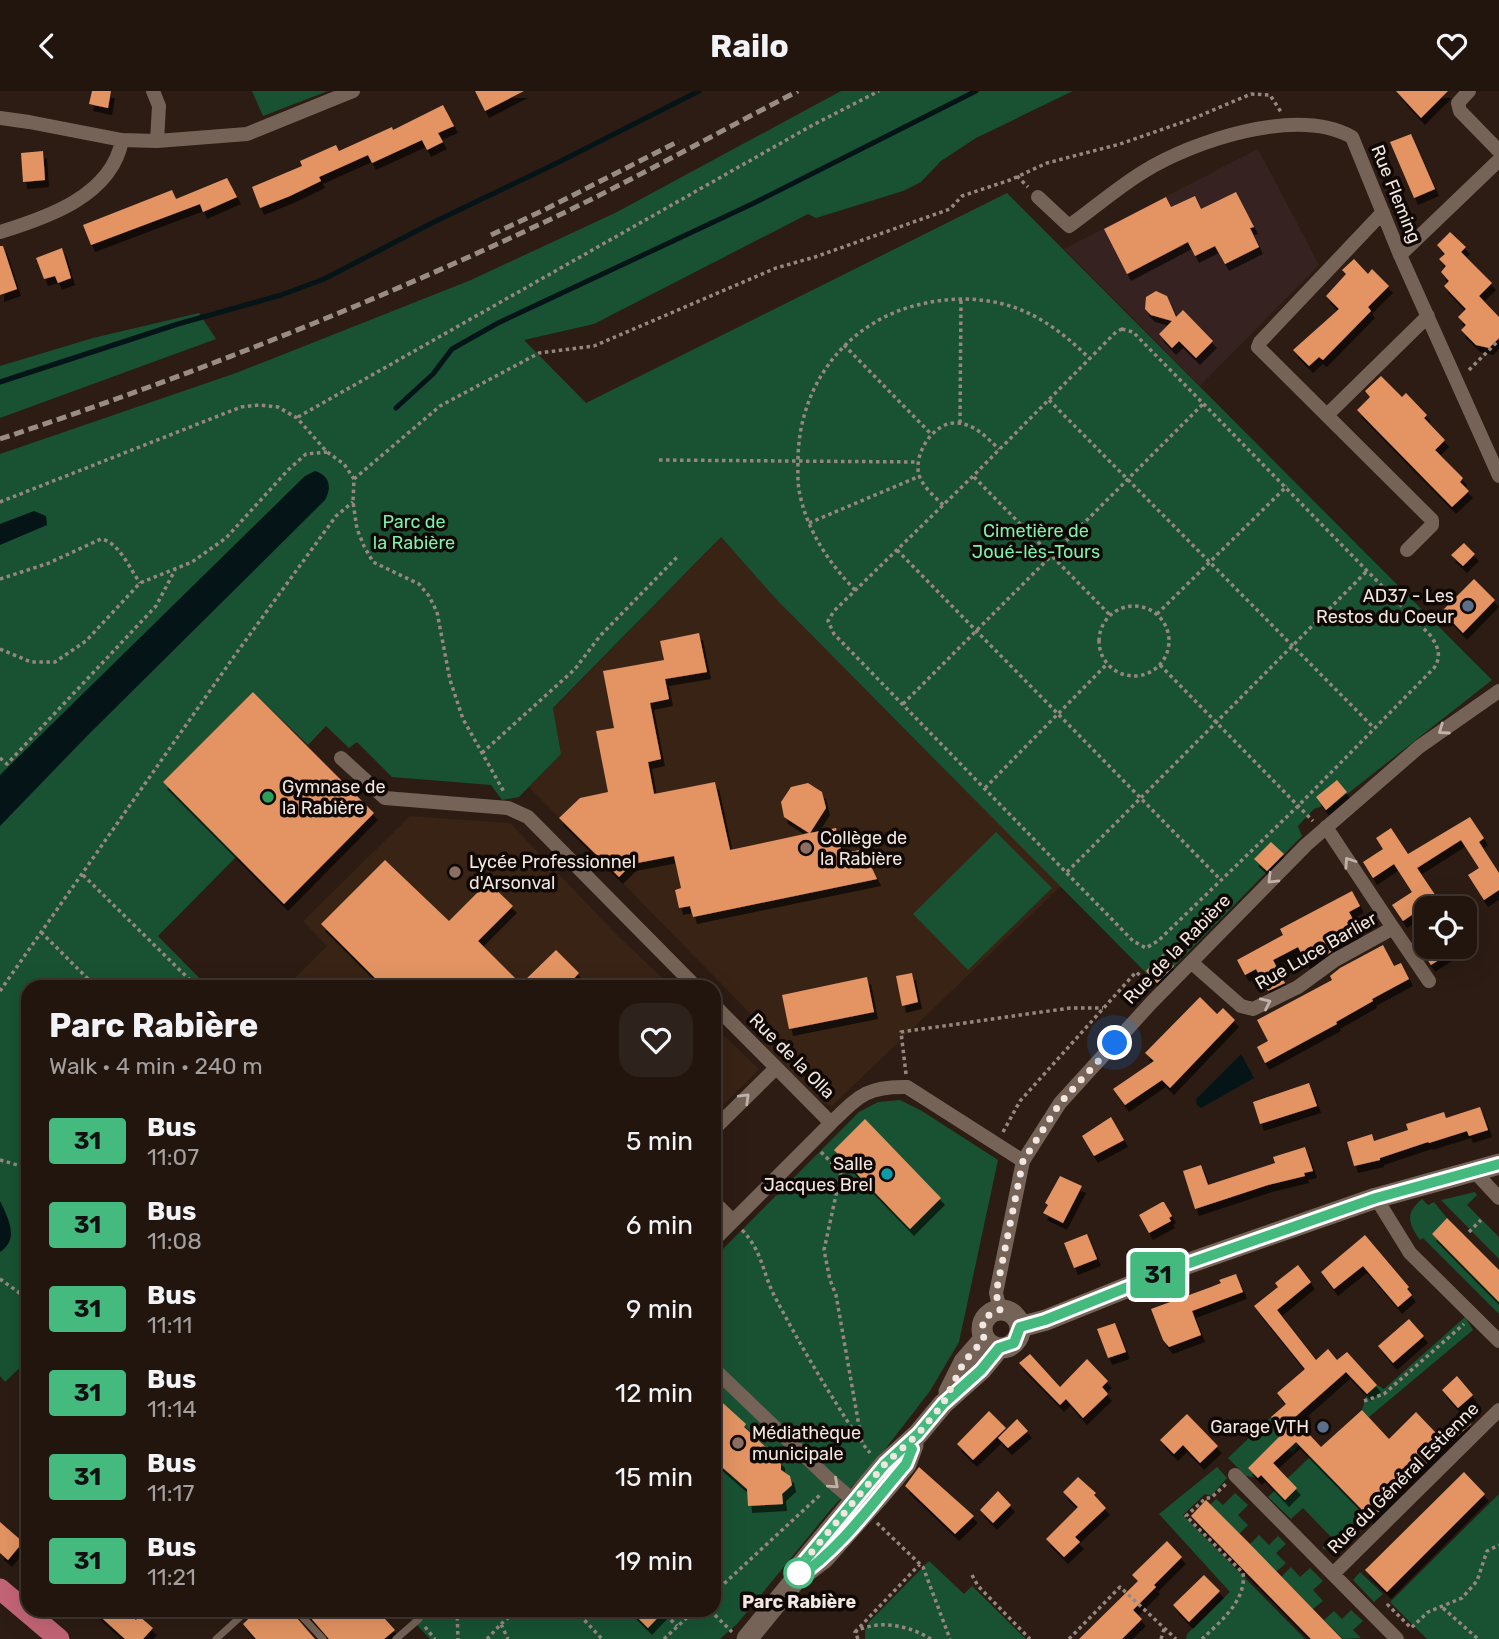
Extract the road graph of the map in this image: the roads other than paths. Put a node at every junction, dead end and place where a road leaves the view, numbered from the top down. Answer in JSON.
{"nodes":[{"id":1,"x":153,"y":91,"type":"edge"},
{"id":2,"x":353,"y":91,"type":"edge"},
{"id":3,"x":1469,"y":91,"type":"edge"},
{"id":4,"x":0,"y":118,"type":"edge"},
{"id":5,"x":122,"y":141,"type":"junction"},
{"id":6,"x":157,"y":141,"type":"junction"},
{"id":7,"x":1499,"y":151,"type":"edge"},
{"id":8,"x":1499,"y":160,"type":"edge"},
{"id":9,"x":1038,"y":197,"type":"dead end"},
{"id":10,"x":1383,"y":212,"type":"junction"},
{"id":11,"x":0,"y":232,"type":"edge"},
{"id":12,"x":1400,"y":255,"type":"junction"},
{"id":13,"x":1428,"y":316,"type":"junction"},
{"id":14,"x":1327,"y":415,"type":"junction"},
{"id":15,"x":1492,"y":441,"type":"edge"},
{"id":16,"x":1499,"y":476,"type":"edge"},
{"id":17,"x":1407,"y":550,"type":"dead end"},
{"id":18,"x":1499,"y":691,"type":"edge"},
{"id":19,"x":341,"y":758,"type":"dead end"},
{"id":20,"x":1324,"y":829,"type":"junction"},
{"id":21,"x":1393,"y":928,"type":"junction"},
{"id":22,"x":1191,"y":962,"type":"junction"},
{"id":23,"x":689,"y":980,"type":"edge"},
{"id":24,"x":1429,"y":981,"type":"dead end"},
{"id":25,"x":721,"y":1012,"type":"edge"},
{"id":26,"x":776,"y":1068,"type":"junction"},
{"id":27,"x":721,"y":1122,"type":"edge"},
{"id":28,"x":831,"y":1123,"type":"junction"},
{"id":29,"x":1023,"y":1161,"type":"junction"},
{"id":30,"x":1499,"y":1164,"type":"edge"},
{"id":31,"x":1474,"y":1171,"type":"junction"},
{"id":32,"x":1376,"y":1198,"type":"junction"},
{"id":33,"x":1499,"y":1198,"type":"edge"},
{"id":34,"x":721,"y":1209,"type":"edge"},
{"id":35,"x":733,"y":1221,"type":"junction"},
{"id":36,"x":721,"y":1233,"type":"edge"},
{"id":37,"x":1000,"y":1310,"type":"junction"},
{"id":38,"x":1020,"y":1327,"type":"junction"},
{"id":39,"x":1499,"y":1341,"type":"edge"},
{"id":40,"x":992,"y":1343,"type":"junction"},
{"id":41,"x":721,"y":1376,"type":"edge"},
{"id":42,"x":1499,"y":1410,"type":"edge"},
{"id":43,"x":918,"y":1434,"type":"junction"},
{"id":44,"x":1235,"y":1475,"type":"road end"},
{"id":45,"x":864,"y":1510,"type":"junction"},
{"id":46,"x":1334,"y":1573,"type":"junction"},
{"id":47,"x":0,"y":1589,"type":"edge"},
{"id":48,"x":21,"y":1607,"type":"edge"},
{"id":49,"x":33,"y":1617,"type":"edge"},
{"id":50,"x":240,"y":1617,"type":"edge"},
{"id":51,"x":303,"y":1617,"type":"edge"},
{"id":52,"x":419,"y":1619,"type":"dead end"},
{"id":53,"x":752,"y":1637,"type":"edge"},
{"id":54,"x":59,"y":1639,"type":"edge"},
{"id":55,"x":216,"y":1639,"type":"edge"},
{"id":56,"x":323,"y":1639,"type":"edge"},
{"id":57,"x":396,"y":1639,"type":"edge"},
{"id":58,"x":1397,"y":1639,"type":"edge"}],
"edges":[{"from":1,"to":6,"type":"street"},
{"from":2,"to":6,"type":"street"},
{"from":3,"to":7,"type":"street"},
{"from":4,"to":5,"type":"street"},
{"from":5,"to":6,"type":"street"},
{"from":5,"to":11,"type":"street"},
{"from":8,"to":12,"type":"street"},
{"from":9,"to":10,"type":"street","name":"Rue Fleming"},
{"from":10,"to":12,"type":"street","name":"Rue Fleming"},
{"from":10,"to":14,"type":"street"},
{"from":12,"to":13,"type":"street","name":"Rue Fleming"},
{"from":13,"to":14,"type":"street"},
{"from":13,"to":15,"type":"street","name":"Rue Fleming"},
{"from":14,"to":17,"type":"street"},
{"from":15,"to":16,"type":"street","name":"Rue Fleming"},
{"from":18,"to":20,"type":"street","name":"Rue de la Rabière","one_way":true},
{"from":19,"to":23,"type":"street"},
{"from":21,"to":20,"type":"street","name":"Rue Luce Barlier","one_way":true},
{"from":20,"to":22,"type":"street","name":"Rue de la Rabière","one_way":true},
{"from":22,"to":21,"type":"street","name":"Rue Luce Barlier","one_way":true},
{"from":21,"to":24,"type":"street","name":"Rue Luce Barlier"},
{"from":22,"to":29,"type":"street","name":"Rue de la Rabière"},
{"from":25,"to":26,"type":"street","name":"Rue de la Olla"},
{"from":27,"to":26,"type":"street","one_way":true},
{"from":26,"to":28,"type":"street","name":"Rue de la Olla"},
{"from":28,"to":29,"type":"street","name":"Rue de la Olla"},
{"from":28,"to":35,"type":"street"},
{"from":29,"to":37,"type":"street","name":"Rue de la Rabière"},
{"from":30,"to":31,"type":"main road"},
{"from":31,"to":32,"type":"main road"},
{"from":31,"to":33,"type":"street"},
{"from":32,"to":38,"type":"main road"},
{"from":32,"to":39,"type":"street"},
{"from":34,"to":35,"type":"street"},
{"from":35,"to":36,"type":"street"},
{"from":37,"to":38,"type":"main road"},
{"from":37,"to":40,"type":"main road"},
{"from":38,"to":40,"type":"main road"},
{"from":40,"to":43,"type":"main road"},
{"from":41,"to":45,"type":"street","one_way":true},
{"from":42,"to":46,"type":"street","name":"Rue du Général Estienne"},
{"from":43,"to":45,"type":"main road"},
{"from":43,"to":45,"type":"main road"},
{"from":44,"to":46,"type":"street"},
{"from":45,"to":53,"type":"main road"},
{"from":46,"to":58,"type":"street"},
{"from":47,"to":48,"type":"main road"},
{"from":49,"to":54,"type":"main road"},
{"from":50,"to":55,"type":"lane"},
{"from":51,"to":56,"type":"lane"},
{"from":52,"to":57,"type":"lane"}]}
